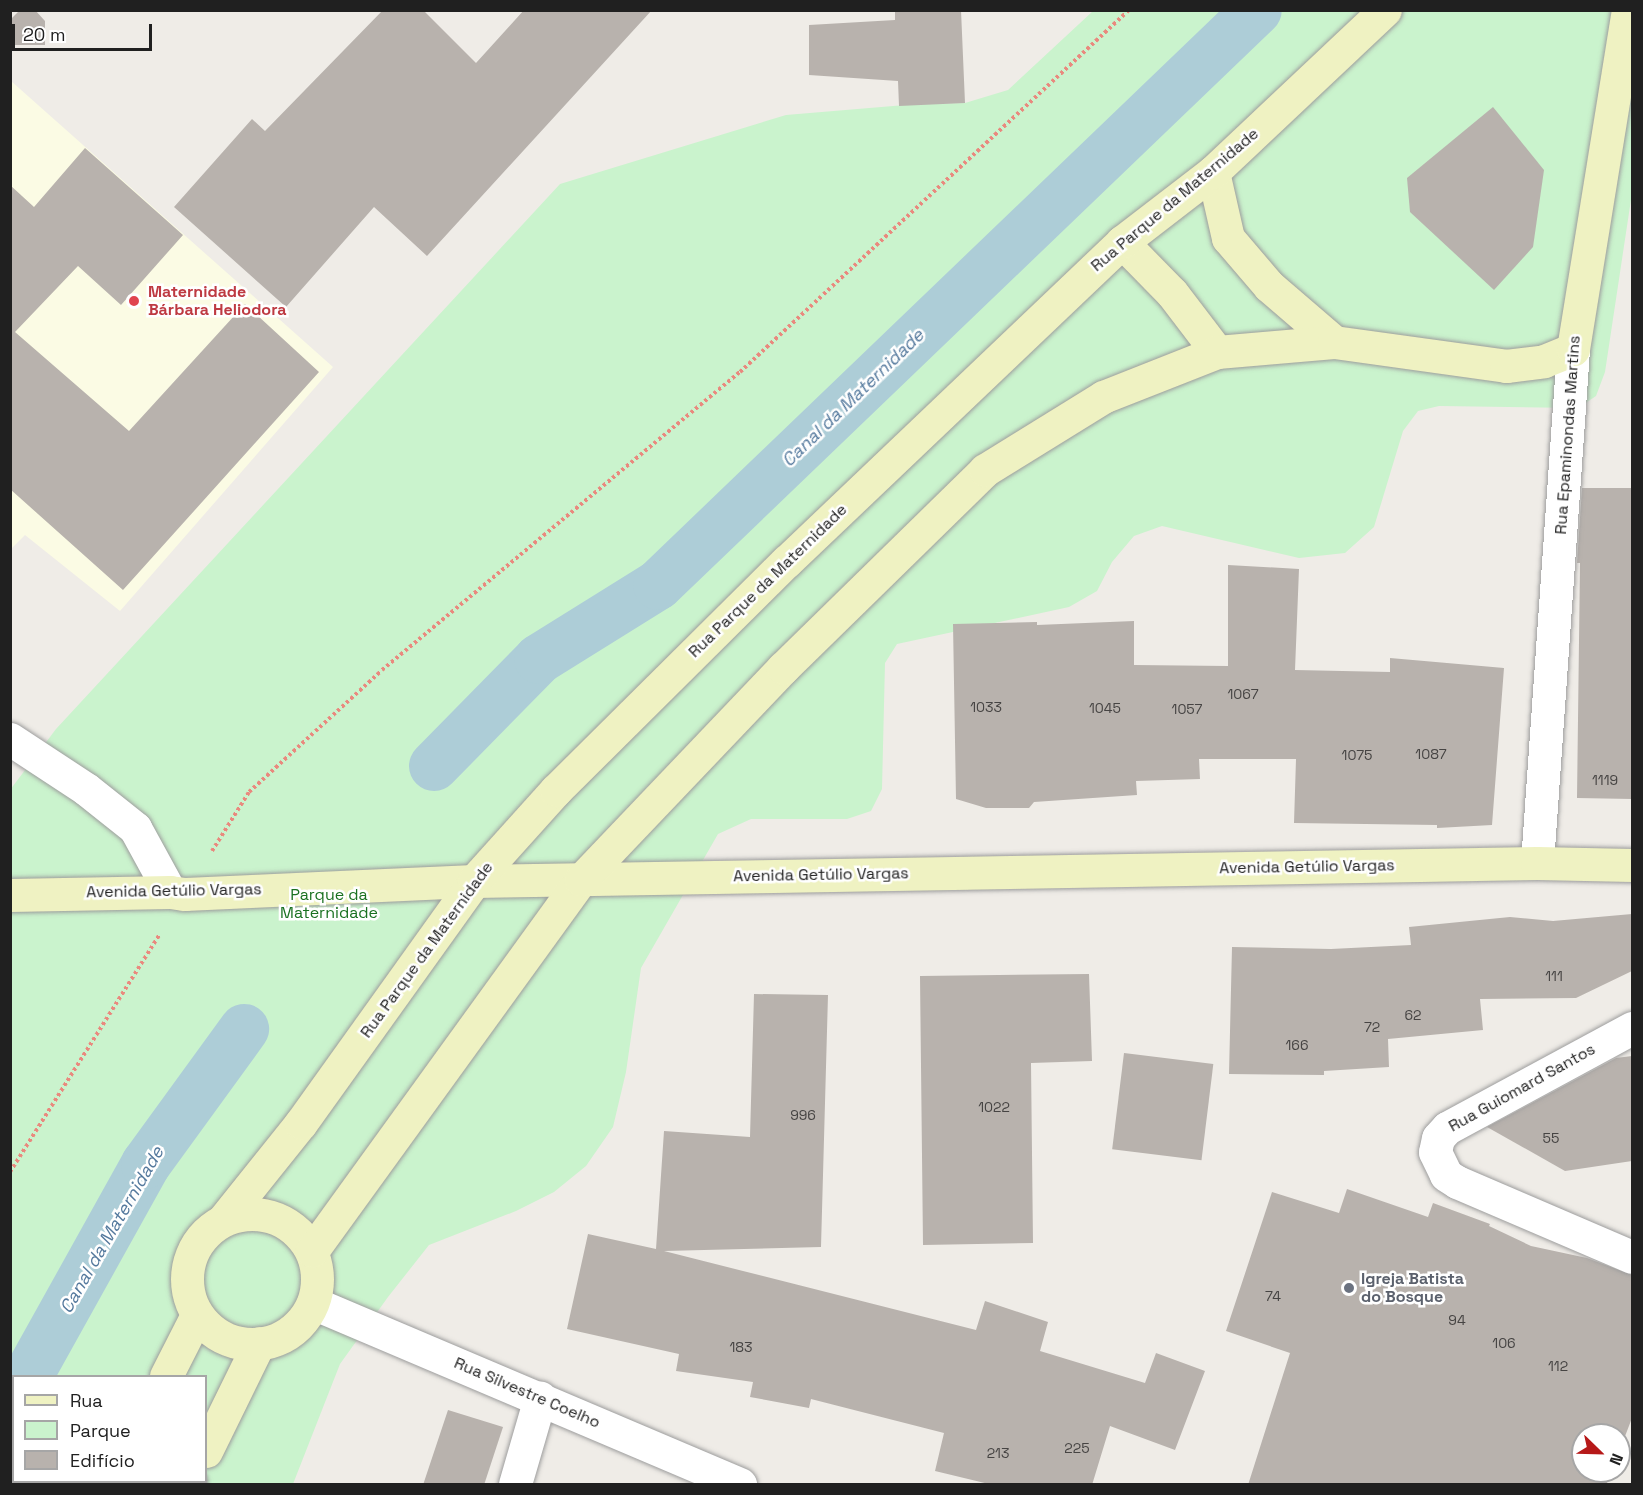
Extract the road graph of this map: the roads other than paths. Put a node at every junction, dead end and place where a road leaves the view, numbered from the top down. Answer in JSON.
{"nodes":[{"id":1,"x":1385,"y":10,"type":"edge"},
{"id":2,"x":1629,"y":18,"type":"edge"},
{"id":3,"x":1213,"y":172,"type":"junction"},
{"id":4,"x":1122,"y":242,"type":"junction"},
{"id":5,"x":1334,"y":342,"type":"junction"},
{"id":6,"x":1573,"y":349,"type":"junction"},
{"id":7,"x":1217,"y":352,"type":"junction"},
{"id":8,"x":10,"y":739,"type":"edge"},
{"id":9,"x":1537,"y":863,"type":"junction"},
{"id":10,"x":1632,"y":865,"type":"edge"},
{"id":11,"x":581,"y":880,"type":"junction"},
{"id":12,"x":474,"y":881,"type":"junction"},
{"id":13,"x":178,"y":893,"type":"junction"},
{"id":14,"x":10,"y":895,"type":"edge"},
{"id":15,"x":1632,"y":1028,"type":"edge"},
{"id":16,"x":224,"y":1219,"type":"junction"},
{"id":17,"x":312,"y":1251,"type":"junction"},
{"id":18,"x":1632,"y":1257,"type":"edge"},
{"id":19,"x":313,"y":1303,"type":"junction"},
{"id":20,"x":197,"y":1315,"type":"junction"},
{"id":21,"x":259,"y":1343,"type":"junction"},
{"id":22,"x":167,"y":1375,"type":"edge"},
{"id":23,"x":540,"y":1398,"type":"junction"},
{"id":24,"x":207,"y":1448,"type":"edge"},
{"id":25,"x":736,"y":1484,"type":"edge"},
{"id":26,"x":515,"y":1485,"type":"edge"}],
"edges":[{"from":1,"to":3,"type":"street","name":"Rua Parque da Maternidade"},
{"from":2,"to":6,"type":"street","name":"Rua Epaminondas Martins"},
{"from":3,"to":4,"type":"street","name":"Rua Parque da Maternidade"},
{"from":3,"to":5,"type":"street"},
{"from":4,"to":7,"type":"street"},
{"from":4,"to":12,"type":"street","name":"Rua Parque da Maternidade"},
{"from":5,"to":6,"type":"street"},
{"from":5,"to":7,"type":"street"},
{"from":6,"to":9,"type":"street","name":"Rua Epaminondas Martins"},
{"from":7,"to":11,"type":"street"},
{"from":8,"to":13,"type":"street"},
{"from":9,"to":10,"type":"street","name":"Avenida Getúlio Vargas"},
{"from":9,"to":11,"type":"street","name":"Avenida Getúlio Vargas"},
{"from":11,"to":12,"type":"street","name":"Avenida Getúlio Vargas"},
{"from":11,"to":17,"type":"street"},
{"from":12,"to":13,"type":"street","name":"Avenida Getúlio Vargas"},
{"from":12,"to":16,"type":"street","name":"Rua Parque da Maternidade"},
{"from":13,"to":14,"type":"street","name":"Avenida Getúlio Vargas"},
{"from":15,"to":18,"type":"street","name":"Rua Guiomard Santos"},
{"from":16,"to":17,"type":"street"},
{"from":16,"to":20,"type":"street"},
{"from":17,"to":19,"type":"street"},
{"from":19,"to":21,"type":"street"},
{"from":19,"to":23,"type":"street","name":"Rua Silvestre Coelho"},
{"from":20,"to":21,"type":"street"},
{"from":20,"to":22,"type":"street"},
{"from":21,"to":24,"type":"street"},
{"from":23,"to":25,"type":"street","name":"Rua Silvestre Coelho"},
{"from":23,"to":26,"type":"street"}]}
